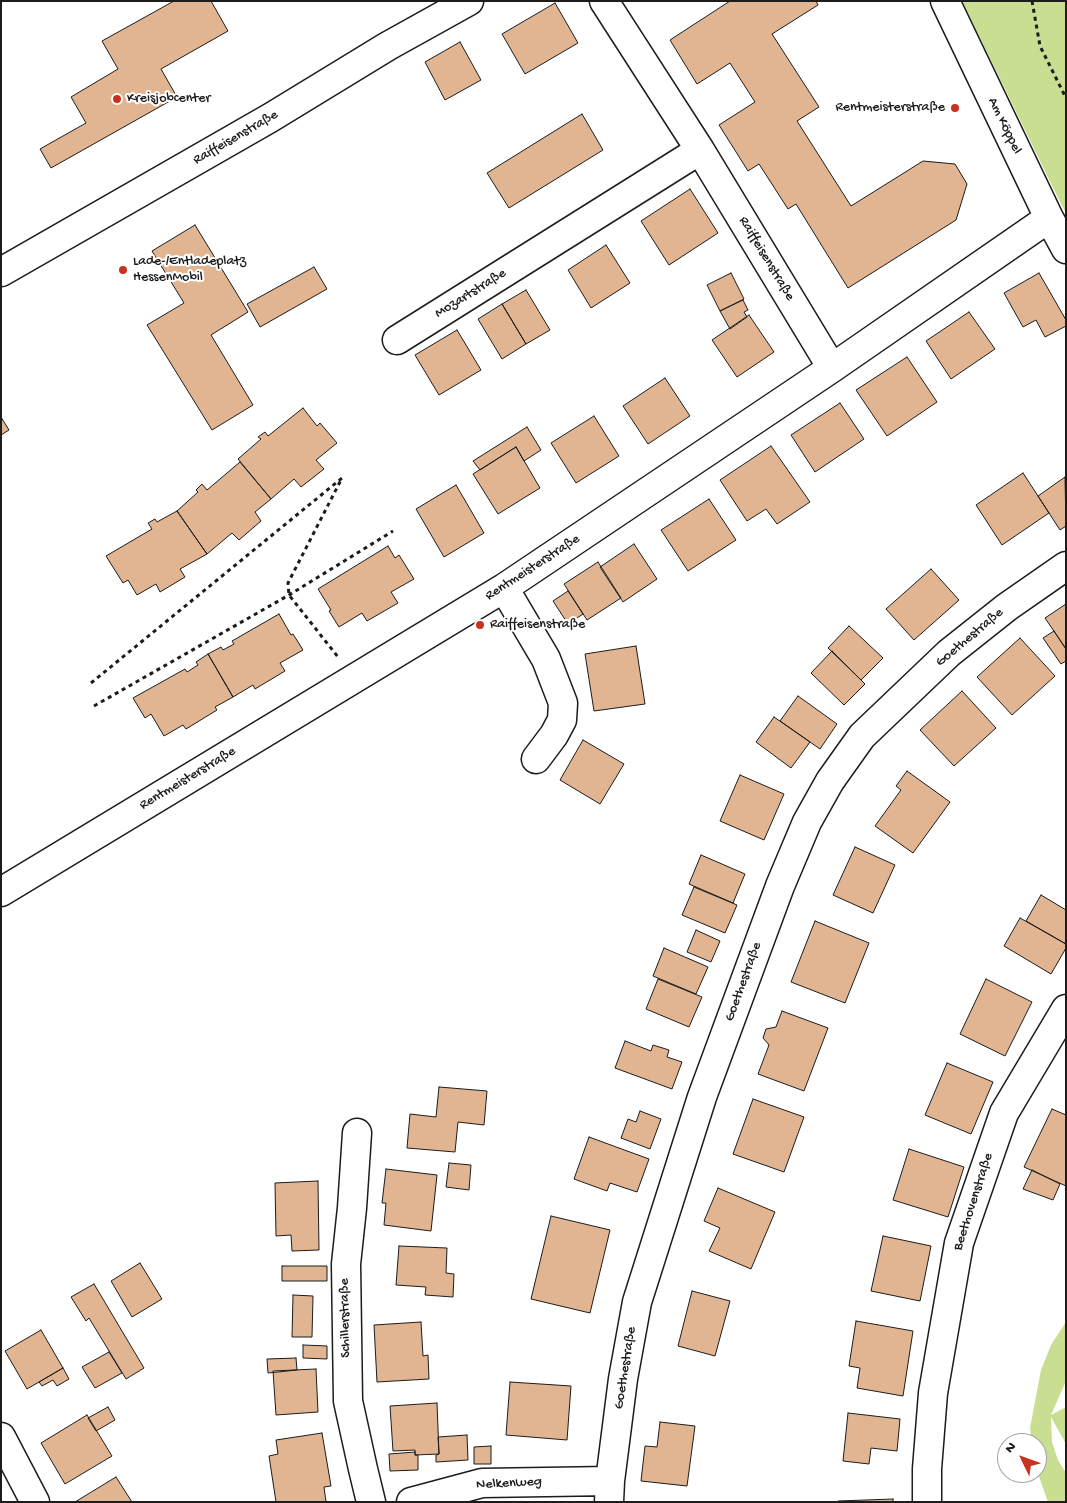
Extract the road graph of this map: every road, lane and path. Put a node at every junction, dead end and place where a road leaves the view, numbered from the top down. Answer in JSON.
{"nodes":[{"id":1,"x":469,"y":1,"type":"edge"},
{"id":2,"x":604,"y":1,"type":"edge"},
{"id":3,"x":945,"y":1,"type":"edge"},
{"id":4,"x":1032,"y":1,"type":"edge"},
{"id":5,"x":1066,"y":98,"type":"edge"},
{"id":6,"x":700,"y":150,"type":"junction"},
{"id":7,"x":1049,"y":218,"type":"junction"},
{"id":8,"x":1066,"y":249,"type":"edge"},
{"id":9,"x":1,"y":272,"type":"edge"},
{"id":10,"x":397,"y":340,"type":"dead end"},
{"id":11,"x":832,"y":368,"type":"junction"},
{"id":12,"x":393,"y":531,"type":"dead end"},
{"id":13,"x":1066,"y":566,"type":"edge"},
{"id":14,"x":504,"y":588,"type":"junction"},
{"id":15,"x":289,"y":595,"type":"junction"},
{"id":16,"x":355,"y":678,"type":"junction"},
{"id":17,"x":92,"y":683,"type":"dead end"},
{"id":18,"x":94,"y":706,"type":"dead end"},
{"id":19,"x":536,"y":759,"type":"dead end"},
{"id":20,"x":1,"y":892,"type":"edge"},
{"id":21,"x":1066,"y":1009,"type":"edge"},
{"id":22,"x":357,"y":1133,"type":"dead end"},
{"id":23,"x":1,"y":1437,"type":"edge"},
{"id":24,"x":609,"y":1491,"type":"edge"},
{"id":25,"x":35,"y":1502,"type":"edge"},
{"id":26,"x":371,"y":1502,"type":"edge"},
{"id":27,"x":411,"y":1502,"type":"edge"},
{"id":28,"x":926,"y":1502,"type":"edge"}],
"edges":[{"from":1,"to":9,"type":"street","name":"Raiffeisenstraße"},
{"from":2,"to":6,"type":"street","name":"Raiffeisenstraße"},
{"from":3,"to":7,"type":"street","name":"Am Köppel"},
{"from":4,"to":5,"type":"path"},
{"from":6,"to":10,"type":"street","name":"Mozartstraße"},
{"from":6,"to":11,"type":"street","name":"Raiffeisenstraße"},
{"from":7,"to":8,"type":"street","name":"Am Köppel"},
{"from":7,"to":11,"type":"street","name":"Rentmeisterstraße"},
{"from":11,"to":14,"type":"street","name":"Rentmeisterstraße"},
{"from":12,"to":15,"type":"path"},
{"from":13,"to":24,"type":"street","name":"Goethestraße"},
{"from":14,"to":16,"type":"street","name":"Rentmeisterstraße"},
{"from":14,"to":19,"type":"street"},
{"from":15,"to":16,"type":"path"},
{"from":15,"to":17,"type":"path"},
{"from":15,"to":18,"type":"path"},
{"from":16,"to":20,"type":"street","name":"Rentmeisterstraße"},
{"from":21,"to":28,"type":"street","name":"Beethovenstraße"},
{"from":22,"to":26,"type":"street","name":"Schillerstraße"},
{"from":23,"to":25,"type":"street"},
{"from":24,"to":27,"type":"street","name":"Nelkenweg"}]}
